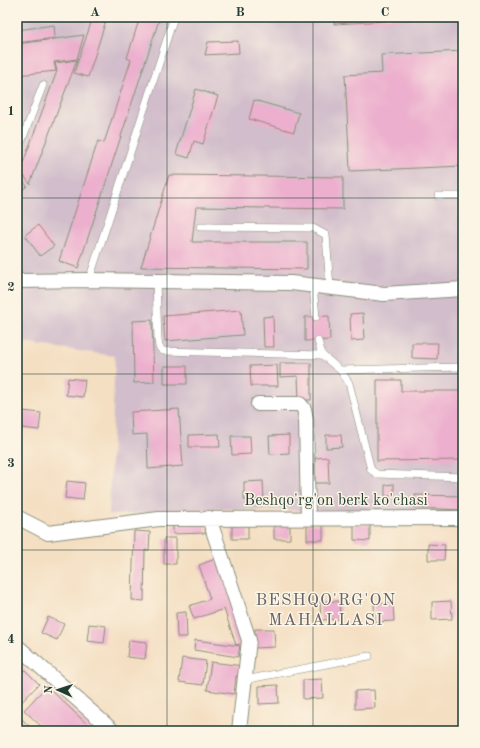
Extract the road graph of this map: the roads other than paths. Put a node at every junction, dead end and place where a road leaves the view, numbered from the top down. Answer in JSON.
{"nodes":[{"id":1,"x":174,"y":17,"type":"edge"},
{"id":2,"x":43,"y":85,"type":"dead end"},
{"id":3,"x":17,"y":149,"type":"edge"},
{"id":4,"x":438,"y":196,"type":"dead end"},
{"id":5,"x":463,"y":196,"type":"edge"},
{"id":6,"x":200,"y":227,"type":"dead end"},
{"id":7,"x":89,"y":280,"type":"junction"},
{"id":8,"x":156,"y":281,"type":"junction"},
{"id":9,"x":18,"y":282,"type":"edge"},
{"id":10,"x":313,"y":286,"type":"junction"},
{"id":11,"x":330,"y":288,"type":"junction"},
{"id":12,"x":463,"y":289,"type":"edge"},
{"id":13,"x":316,"y":317,"type":"dead end"},
{"id":14,"x":318,"y":340,"type":"dead end"},
{"id":15,"x":322,"y":355,"type":"junction"},
{"id":16,"x":463,"y":367,"type":"edge"},
{"id":17,"x":340,"y":370,"type":"junction"},
{"id":18,"x":258,"y":404,"type":"dead end"},
{"id":19,"x":463,"y":477,"type":"edge"},
{"id":20,"x":17,"y":517,"type":"edge"},
{"id":21,"x":209,"y":518,"type":"junction"},
{"id":22,"x":308,"y":518,"type":"junction"},
{"id":23,"x":463,"y":518,"type":"edge"},
{"id":24,"x":17,"y":646,"type":"edge"},
{"id":25,"x":370,"y":656,"type":"dead end"},
{"id":26,"x":244,"y":680,"type":"junction"},
{"id":27,"x":113,"y":731,"type":"edge"},
{"id":28,"x":240,"y":731,"type":"edge"}],
"edges":[{"from":1,"to":7,"type":"lane"},
{"from":2,"to":3,"type":"lane"},
{"from":4,"to":5,"type":"lane"},
{"from":6,"to":11,"type":"lane"},
{"from":7,"to":8,"type":"street"},
{"from":7,"to":9,"type":"street"},
{"from":8,"to":10,"type":"street"},
{"from":8,"to":15,"type":"lane"},
{"from":10,"to":11,"type":"street"},
{"from":10,"to":13,"type":"lane"},
{"from":11,"to":12,"type":"street"},
{"from":14,"to":15,"type":"lane"},
{"from":15,"to":17,"type":"lane"},
{"from":16,"to":17,"type":"lane"},
{"from":17,"to":19,"type":"lane"},
{"from":18,"to":22,"type":"street"},
{"from":20,"to":21,"type":"street","name":"Beshqo'rg'on berk ko'chasi"},
{"from":21,"to":22,"type":"street","name":"Beshqo'rg'on berk ko'chasi"},
{"from":21,"to":26,"type":"street"},
{"from":22,"to":23,"type":"street","name":"Beshqo'rg'on berk ko'chasi"},
{"from":24,"to":27,"type":"street"},
{"from":25,"to":26,"type":"lane"},
{"from":26,"to":28,"type":"street"}]}
